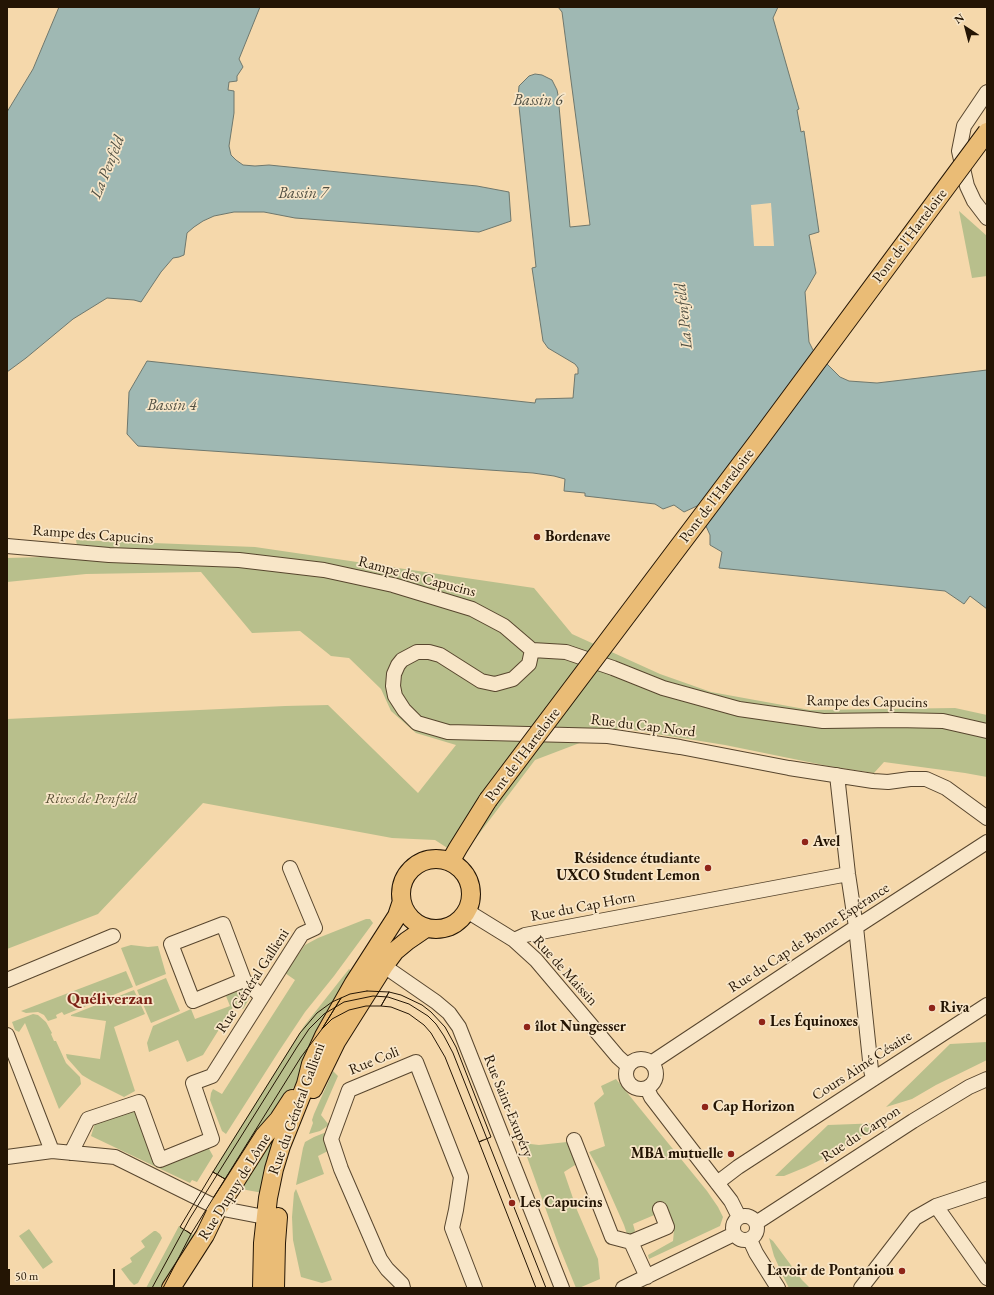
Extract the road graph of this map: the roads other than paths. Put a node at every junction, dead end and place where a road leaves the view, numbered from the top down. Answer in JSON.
{"nodes":[{"id":1,"x":987,"y":92,"type":"edge"},
{"id":2,"x":987,"y":132,"type":"edge"},
{"id":3,"x":987,"y":218,"type":"edge"},
{"id":4,"x":7,"y":546,"type":"edge"},
{"id":5,"x":532,"y":650,"type":"junction"},
{"id":6,"x":987,"y":731,"type":"edge"},
{"id":7,"x":837,"y":775,"type":"junction"},
{"id":8,"x":987,"y":818,"type":"edge"},
{"id":9,"x":987,"y":842,"type":"edge"},
{"id":10,"x":450,"y":862,"type":"junction"},
{"id":11,"x":290,"y":868,"type":"dead end"},
{"id":12,"x":848,"y":874,"type":"junction"},
{"id":13,"x":401,"y":904,"type":"junction"},
{"id":14,"x":467,"y":910,"type":"junction"},
{"id":15,"x":856,"y":927,"type":"junction"},
{"id":16,"x":426,"y":928,"type":"junction"},
{"id":17,"x":113,"y":936,"type":"dead end"},
{"id":18,"x":514,"y":940,"type":"junction"},
{"id":19,"x":384,"y":966,"type":"junction"},
{"id":20,"x":7,"y":980,"type":"edge"},
{"id":21,"x":244,"y":980,"type":"junction"},
{"id":22,"x":262,"y":997,"type":"junction"},
{"id":23,"x":987,"y":1005,"type":"edge"},
{"id":24,"x":7,"y":1035,"type":"edge"},
{"id":25,"x":652,"y":1063,"type":"junction"},
{"id":26,"x":311,"y":1064,"type":"junction"},
{"id":27,"x":628,"y":1066,"type":"junction"},
{"id":28,"x":873,"y":1078,"type":"junction"},
{"id":29,"x":987,"y":1079,"type":"edge"},
{"id":30,"x":647,"y":1088,"type":"junction"},
{"id":31,"x":574,"y":1140,"type":"dead end"},
{"id":32,"x":52,"y":1151,"type":"junction"},
{"id":33,"x":71,"y":1153,"type":"junction"},
{"id":34,"x":7,"y":1157,"type":"edge"},
{"id":35,"x":717,"y":1183,"type":"junction"},
{"id":36,"x":987,"y":1189,"type":"edge"},
{"id":37,"x":936,"y":1206,"type":"junction"},
{"id":38,"x":218,"y":1208,"type":"junction"},
{"id":39,"x":660,"y":1209,"type":"dead end"},
{"id":40,"x":739,"y":1217,"type":"junction"},
{"id":41,"x":272,"y":1218,"type":"junction"},
{"id":42,"x":756,"y":1223,"type":"junction"},
{"id":43,"x":734,"y":1234,"type":"junction"},
{"id":44,"x":750,"y":1240,"type":"junction"},
{"id":45,"x":631,"y":1242,"type":"junction"},
{"id":46,"x":647,"y":1277,"type":"junction"},
{"id":47,"x":987,"y":1278,"type":"edge"},
{"id":48,"x":171,"y":1288,"type":"edge"},
{"id":49,"x":262,"y":1288,"type":"edge"},
{"id":50,"x":275,"y":1288,"type":"edge"},
{"id":51,"x":403,"y":1288,"type":"edge"},
{"id":52,"x":475,"y":1288,"type":"edge"},
{"id":53,"x":562,"y":1288,"type":"edge"},
{"id":54,"x":623,"y":1288,"type":"edge"},
{"id":55,"x":778,"y":1288,"type":"edge"},
{"id":56,"x":861,"y":1288,"type":"edge"}],
"edges":[{"from":1,"to":3,"type":"street"},
{"from":2,"to":10,"type":"main road","name":"Pont de l'Harteloire","bridge":true},
{"from":4,"to":5,"type":"street","name":"Rampe des Capucins"},
{"from":5,"to":6,"type":"street","name":"Rampe des Capucins"},
{"from":5,"to":7,"type":"street","name":"Rue du Cap Nord"},
{"from":7,"to":8,"type":"street","name":"Rue du Cap Nord"},
{"from":7,"to":12,"type":"street"},
{"from":9,"to":15,"type":"street","name":"Rue du Cap de Bonne Espérance"},
{"from":10,"to":13,"type":"main road"},
{"from":10,"to":14,"type":"main road"},
{"from":11,"to":22,"type":"street","name":"Rue Général Gallieni"},
{"from":12,"to":15,"type":"street"},
{"from":12,"to":18,"type":"street","name":"Rue du Cap Horn"},
{"from":13,"to":16,"type":"main road"},
{"from":13,"to":26,"type":"main road","name":"Rue du Général Gallieni"},
{"from":14,"to":16,"type":"main road"},
{"from":14,"to":18,"type":"street","name":"Rue de Maissin"},
{"from":15,"to":25,"type":"street","name":"Rue du Cap de Bonne Espérance"},
{"from":15,"to":28,"type":"street"},
{"from":16,"to":19,"type":"main road","name":"Rue du Général Gallieni"},
{"from":17,"to":20,"type":"street"},
{"from":18,"to":27,"type":"street","name":"Rue de Maissin"},
{"from":19,"to":41,"type":"main road","name":"Rue du Général Gallieni"},
{"from":19,"to":53,"type":"street","name":"Rue Saint-Exupéry"},
{"from":21,"to":21,"type":"street"},
{"from":21,"to":22,"type":"street"},
{"from":22,"to":33,"type":"street","name":"Rue Général Gallieni"},
{"from":23,"to":28,"type":"street","name":"Cours Aimé Césaire"},
{"from":24,"to":32,"type":"street"},
{"from":25,"to":27,"type":"street"},
{"from":25,"to":30,"type":"street"},
{"from":26,"to":38,"type":"main road","name":"Rue Dupuy de Lôme"},
{"from":26,"to":41,"type":"main road","name":"Rue du Général Gallieni"},
{"from":27,"to":30,"type":"street"},
{"from":28,"to":35,"type":"street","name":"Cours Aimé Césaire"},
{"from":29,"to":42,"type":"street","name":"Rue du Carpon"},
{"from":30,"to":35,"type":"street"},
{"from":31,"to":45,"type":"street"},
{"from":32,"to":33,"type":"street"},
{"from":32,"to":34,"type":"street"},
{"from":33,"to":38,"type":"street"},
{"from":35,"to":40,"type":"street"},
{"from":36,"to":37,"type":"street"},
{"from":37,"to":47,"type":"street"},
{"from":37,"to":56,"type":"street"},
{"from":38,"to":41,"type":"street"},
{"from":38,"to":48,"type":"main road","name":"Rue Dupuy de Lôme"},
{"from":39,"to":45,"type":"street"},
{"from":40,"to":42,"type":"street"},
{"from":40,"to":43,"type":"street"},
{"from":41,"to":49,"type":"main road","name":"Rue du Général Gallieni"},
{"from":41,"to":50,"type":"main road","name":"Rue du Général Gallieni"},
{"from":42,"to":44,"type":"street"},
{"from":43,"to":44,"type":"street"},
{"from":43,"to":46,"type":"street"},
{"from":44,"to":55,"type":"street"},
{"from":45,"to":46,"type":"street"},
{"from":46,"to":54,"type":"street"},
{"from":51,"to":52,"type":"street","name":"Rue Coli"}]}
